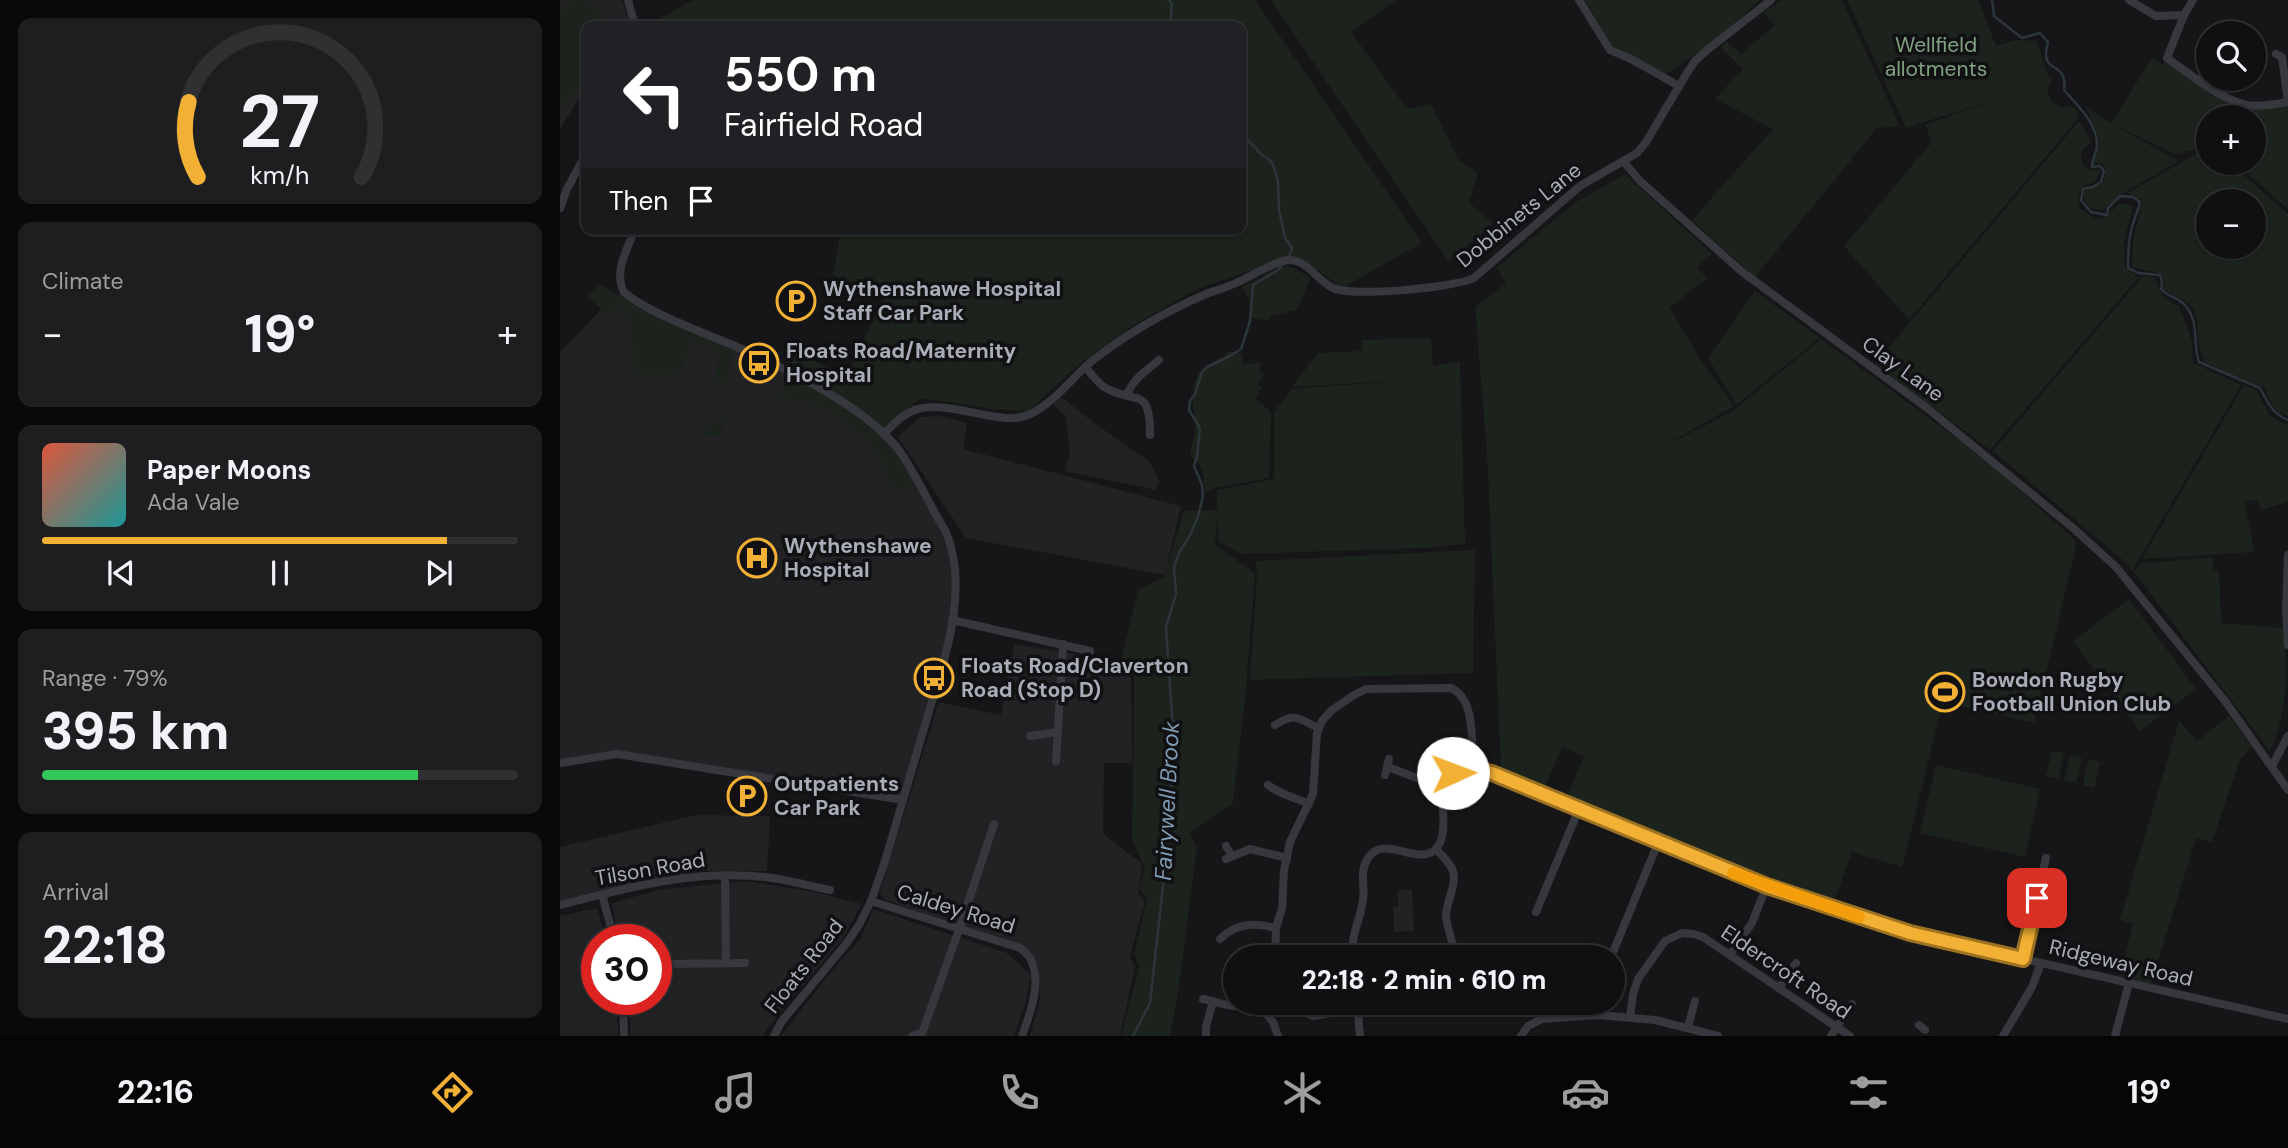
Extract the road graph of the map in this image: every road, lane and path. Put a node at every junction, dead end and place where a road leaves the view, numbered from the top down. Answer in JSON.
{"nodes":[{"id":1,"x":628,"y":0,"type":"edge"},
{"id":2,"x":1579,"y":0,"type":"edge"},
{"id":3,"x":1771,"y":0,"type":"edge"},
{"id":4,"x":2129,"y":0,"type":"edge"},
{"id":5,"x":2193,"y":0,"type":"edge"},
{"id":6,"x":2184,"y":15,"type":"junction"},
{"id":7,"x":634,"y":21,"type":"edge"},
{"id":8,"x":2276,"y":54,"type":"dead end"},
{"id":9,"x":2196,"y":78,"type":"edge"},
{"id":10,"x":1679,"y":86,"type":"junction"},
{"id":11,"x":2219,"y":91,"type":"edge"},
{"id":12,"x":2288,"y":102,"type":"edge"},
{"id":13,"x":1624,"y":162,"type":"junction"},
{"id":14,"x":581,"y":163,"type":"edge"},
{"id":15,"x":560,"y":208,"type":"edge"},
{"id":16,"x":633,"y":235,"type":"edge"},
{"id":17,"x":1158,"y":360,"type":"dead end"},
{"id":18,"x":1085,"y":367,"type":"junction"},
{"id":19,"x":1127,"y":395,"type":"junction"},
{"id":20,"x":884,"y":434,"type":"junction"},
{"id":21,"x":1150,"y":435,"type":"dead end"},
{"id":22,"x":2288,"y":555,"type":"edge"},
{"id":23,"x":953,"y":620,"type":"junction"},
{"id":24,"x":1063,"y":644,"type":"junction"},
{"id":25,"x":2288,"y":645,"type":"edge"},
{"id":26,"x":1090,"y":651,"type":"dead end"},
{"id":27,"x":1277,"y":720,"type":"dead end"},
{"id":28,"x":1318,"y":728,"type":"junction"},
{"id":29,"x":1058,"y":732,"type":"junction"},
{"id":30,"x":1030,"y":736,"type":"dead end"},
{"id":31,"x":2288,"y":736,"type":"edge"},
{"id":32,"x":1056,"y":761,"type":"dead end"},
{"id":33,"x":560,"y":763,"type":"edge"},
{"id":34,"x":2272,"y":766,"type":"junction"},
{"id":35,"x":1388,"y":767,"type":"dead end"},
{"id":36,"x":1473,"y":769,"type":"junction"},
{"id":37,"x":1443,"y":785,"type":"junction"},
{"id":38,"x":2288,"y":790,"type":"edge"},
{"id":39,"x":1267,"y":797,"type":"dead end"},
{"id":40,"x":903,"y":800,"type":"junction"},
{"id":41,"x":1309,"y":804,"type":"junction"},
{"id":42,"x":1579,"y":809,"type":"junction"},
{"id":43,"x":994,"y":824,"type":"dead end"},
{"id":44,"x":1658,"y":842,"type":"junction"},
{"id":45,"x":1226,"y":846,"type":"dead end"},
{"id":46,"x":1436,"y":849,"type":"junction"},
{"id":47,"x":1287,"y":858,"type":"junction"},
{"id":48,"x":2046,"y":858,"type":"dead end"},
{"id":49,"x":725,"y":875,"type":"junction"},
{"id":50,"x":1767,"y":886,"type":"junction"},
{"id":51,"x":830,"y":890,"type":"dead end"},
{"id":52,"x":602,"y":894,"type":"junction"},
{"id":53,"x":871,"y":901,"type":"junction"},
{"id":54,"x":560,"y":905,"type":"edge"},
{"id":55,"x":1536,"y":912,"type":"dead end"},
{"id":56,"x":610,"y":924,"type":"edge"},
{"id":57,"x":1219,"y":925,"type":"dead end"},
{"id":58,"x":1276,"y":928,"type":"junction"},
{"id":59,"x":959,"y":930,"type":"junction"},
{"id":60,"x":1275,"y":945,"type":"edge"},
{"id":61,"x":1353,"y":945,"type":"edge"},
{"id":62,"x":1453,"y":945,"type":"edge"},
{"id":63,"x":1616,"y":945,"type":"edge"},
{"id":64,"x":1730,"y":955,"type":"junction"},
{"id":65,"x":2023,"y":959,"type":"junction"},
{"id":66,"x":1797,"y":962,"type":"dead end"},
{"id":67,"x":726,"y":963,"type":"junction"},
{"id":68,"x":745,"y":963,"type":"dead end"},
{"id":69,"x":2041,"y":963,"type":"junction"},
{"id":70,"x":672,"y":964,"type":"edge"},
{"id":71,"x":2129,"y":983,"type":"junction"},
{"id":72,"x":1779,"y":988,"type":"junction"},
{"id":73,"x":1203,"y":999,"type":"dead end"},
{"id":74,"x":1695,"y":1000,"type":"dead end"},
{"id":75,"x":1213,"y":1001,"type":"junction"},
{"id":76,"x":1223,"y":1003,"type":"edge"},
{"id":77,"x":1853,"y":1003,"type":"dead end"},
{"id":78,"x":623,"y":1015,"type":"edge"},
{"id":79,"x":1267,"y":1015,"type":"edge"},
{"id":80,"x":1358,"y":1015,"type":"edge"},
{"id":81,"x":1630,"y":1017,"type":"junction"},
{"id":82,"x":2288,"y":1019,"type":"edge"},
{"id":83,"x":1688,"y":1027,"type":"junction"},
{"id":84,"x":1837,"y":1027,"type":"junction"},
{"id":85,"x":624,"y":1036,"type":"edge"},
{"id":86,"x":774,"y":1036,"type":"edge"},
{"id":87,"x":912,"y":1036,"type":"edge"},
{"id":88,"x":1022,"y":1036,"type":"edge"},
{"id":89,"x":1206,"y":1036,"type":"edge"},
{"id":90,"x":1278,"y":1036,"type":"edge"},
{"id":91,"x":1360,"y":1036,"type":"edge"},
{"id":92,"x":1521,"y":1036,"type":"edge"},
{"id":93,"x":1718,"y":1036,"type":"edge"},
{"id":94,"x":1831,"y":1036,"type":"edge"},
{"id":95,"x":1850,"y":1036,"type":"edge"},
{"id":96,"x":2003,"y":1036,"type":"edge"},
{"id":97,"x":2115,"y":1036,"type":"edge"}],
"edges":[{"from":1,"to":7,"type":"street"},
{"from":2,"to":10,"type":"street"},
{"from":3,"to":10,"type":"street"},
{"from":4,"to":6,"type":"street"},
{"from":5,"to":6,"type":"street"},
{"from":6,"to":9,"type":"street"},
{"from":8,"to":12,"type":"street"},
{"from":10,"to":13,"type":"street"},
{"from":11,"to":12,"type":"street"},
{"from":13,"to":18,"type":"street","name":"Dobbinets Lane"},
{"from":13,"to":34,"type":"street","name":"Clay Lane"},
{"from":14,"to":15,"type":"street"},
{"from":16,"to":20,"type":"street","name":"Floats Road"},
{"from":17,"to":19,"type":"street"},
{"from":18,"to":19,"type":"street"},
{"from":18,"to":20,"type":"street","name":"Dobbinets Lane"},
{"from":19,"to":21,"type":"street"},
{"from":20,"to":23,"type":"street","name":"Floats Road"},
{"from":22,"to":25,"type":"street"},
{"from":23,"to":24,"type":"street"},
{"from":23,"to":40,"type":"street","name":"Floats Road"},
{"from":24,"to":26,"type":"street"},
{"from":24,"to":29,"type":"street"},
{"from":27,"to":28,"type":"street"},
{"from":28,"to":36,"type":"street"},
{"from":28,"to":41,"type":"street"},
{"from":29,"to":30,"type":"street"},
{"from":29,"to":32,"type":"street"},
{"from":31,"to":34,"type":"street"},
{"from":33,"to":40,"type":"street"},
{"from":34,"to":38,"type":"street","name":"Clay Lane"},
{"from":35,"to":37,"type":"street"},
{"from":36,"to":37,"type":"street"},
{"from":36,"to":42,"type":"street","name":"Ridgeway Road"},
{"from":37,"to":46,"type":"street"},
{"from":39,"to":41,"type":"street"},
{"from":40,"to":53,"type":"street","name":"Floats Road"},
{"from":41,"to":47,"type":"street"},
{"from":42,"to":44,"type":"street","name":"Ridgeway Road"},
{"from":42,"to":55,"type":"street"},
{"from":43,"to":59,"type":"street"},
{"from":44,"to":50,"type":"street","name":"Ridgeway Road"},
{"from":44,"to":63,"type":"street"},
{"from":45,"to":47,"type":"street"},
{"from":46,"to":61,"type":"street"},
{"from":46,"to":62,"type":"street"},
{"from":47,"to":58,"type":"street"},
{"from":48,"to":65,"type":"street"},
{"from":49,"to":51,"type":"street","name":"Tilson Road"},
{"from":49,"to":52,"type":"street","name":"Tilson Road"},
{"from":49,"to":67,"type":"street"},
{"from":50,"to":64,"type":"street"},
{"from":50,"to":65,"type":"street","name":"Ridgeway Road"},
{"from":52,"to":54,"type":"street","name":"Tilson Road"},
{"from":52,"to":56,"type":"street"},
{"from":53,"to":59,"type":"street","name":"Caldey Road"},
{"from":53,"to":86,"type":"street","name":"Floats Road"},
{"from":57,"to":58,"type":"street"},
{"from":58,"to":60,"type":"street"},
{"from":59,"to":87,"type":"street"},
{"from":59,"to":88,"type":"street","name":"Caldey Road"},
{"from":64,"to":72,"type":"street","name":"Eldercroft Road"},
{"from":64,"to":81,"type":"street","name":"Eldercroft Road"},
{"from":65,"to":69,"type":"street","name":"Ridgeway Road"},
{"from":66,"to":72,"type":"street"},
{"from":67,"to":68,"type":"street"},
{"from":67,"to":70,"type":"street"},
{"from":69,"to":71,"type":"street","name":"Ridgeway Road"},
{"from":69,"to":96,"type":"street"},
{"from":71,"to":82,"type":"street","name":"Ridgeway Road"},
{"from":71,"to":97,"type":"street"},
{"from":72,"to":84,"type":"street","name":"Eldercroft Road"},
{"from":73,"to":75,"type":"street"},
{"from":74,"to":83,"type":"street"},
{"from":75,"to":76,"type":"street"},
{"from":75,"to":89,"type":"street"},
{"from":77,"to":84,"type":"street"},
{"from":78,"to":85,"type":"street"},
{"from":79,"to":90,"type":"street"},
{"from":80,"to":91,"type":"street"},
{"from":81,"to":83,"type":"street"},
{"from":81,"to":92,"type":"street"},
{"from":83,"to":93,"type":"street"},
{"from":84,"to":94,"type":"street"},
{"from":84,"to":95,"type":"street","name":"Eldercroft Road"}]}
